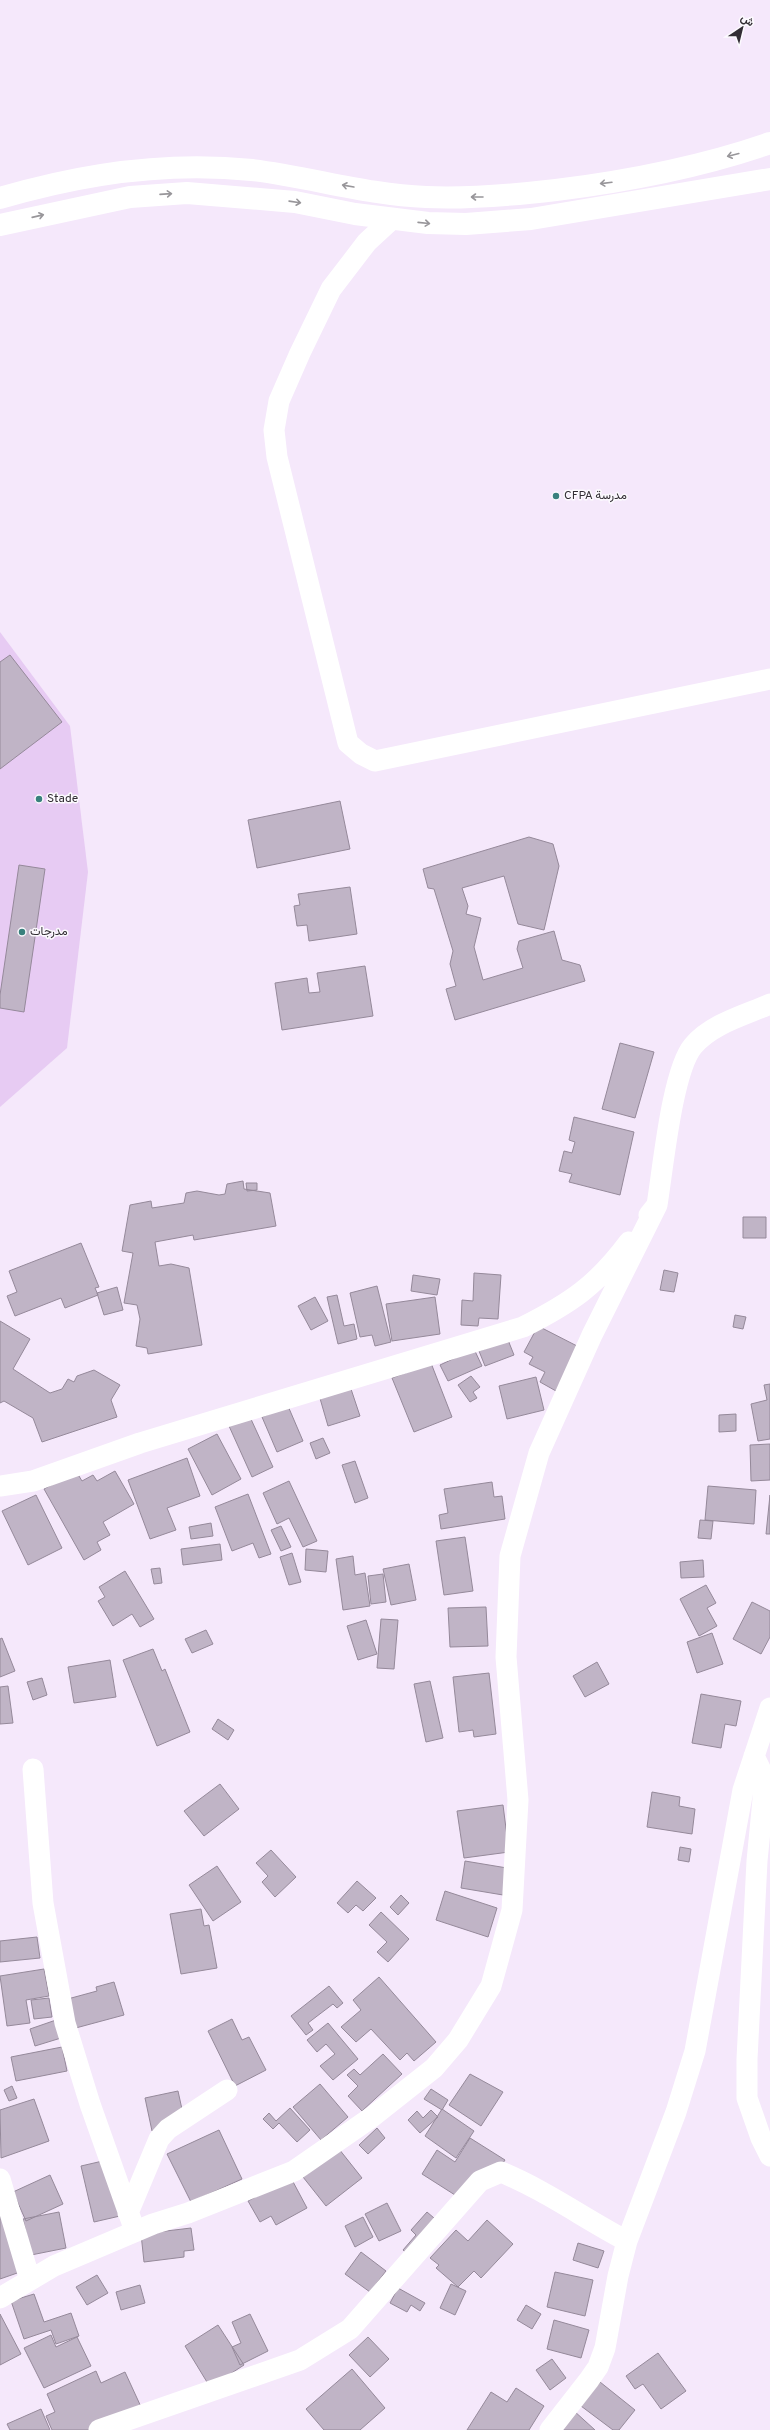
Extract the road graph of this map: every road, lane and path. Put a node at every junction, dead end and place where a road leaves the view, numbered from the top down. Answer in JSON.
{"nodes":[{"id":1,"x":770,"y":143,"type":"edge"},
{"id":2,"x":770,"y":179,"type":"edge"},
{"id":3,"x":0,"y":198,"type":"edge"},
{"id":4,"x":392,"y":219,"type":"junction"},
{"id":5,"x":0,"y":225,"type":"edge"},
{"id":6,"x":770,"y":679,"type":"edge"},
{"id":7,"x":770,"y":1004,"type":"edge"},
{"id":8,"x":657,"y":1205,"type":"junction"},
{"id":9,"x":0,"y":1486,"type":"edge"},
{"id":10,"x":770,"y":1708,"type":"edge"},
{"id":11,"x":754,"y":1756,"type":"junction"},
{"id":12,"x":33,"y":1769,"type":"dead end"},
{"id":13,"x":227,"y":2090,"type":"dead end"},
{"id":14,"x":770,"y":2156,"type":"edge"},
{"id":15,"x":0,"y":2179,"type":"edge"},
{"id":16,"x":132,"y":2222,"type":"junction"},
{"id":17,"x":627,"y":2242,"type":"junction"},
{"id":18,"x":30,"y":2280,"type":"junction"},
{"id":19,"x":0,"y":2298,"type":"edge"},
{"id":20,"x":99,"y":2430,"type":"edge"},
{"id":21,"x":550,"y":2430,"type":"edge"}],
"edges":[{"from":1,"to":3,"type":"main road","one_way":true},
{"from":4,"to":2,"type":"main road","one_way":true},
{"from":5,"to":4,"type":"main road","one_way":true},
{"from":4,"to":6,"type":"street"},
{"from":7,"to":8,"type":"street"},
{"from":8,"to":9,"type":"street"},
{"from":8,"to":16,"type":"street"},
{"from":10,"to":11,"type":"street"},
{"from":11,"to":14,"type":"street"},
{"from":11,"to":17,"type":"street"},
{"from":12,"to":16,"type":"street"},
{"from":13,"to":16,"type":"street"},
{"from":15,"to":18,"type":"street"},
{"from":16,"to":18,"type":"street"},
{"from":17,"to":20,"type":"street"},
{"from":17,"to":21,"type":"street"},
{"from":18,"to":19,"type":"street"}]}
